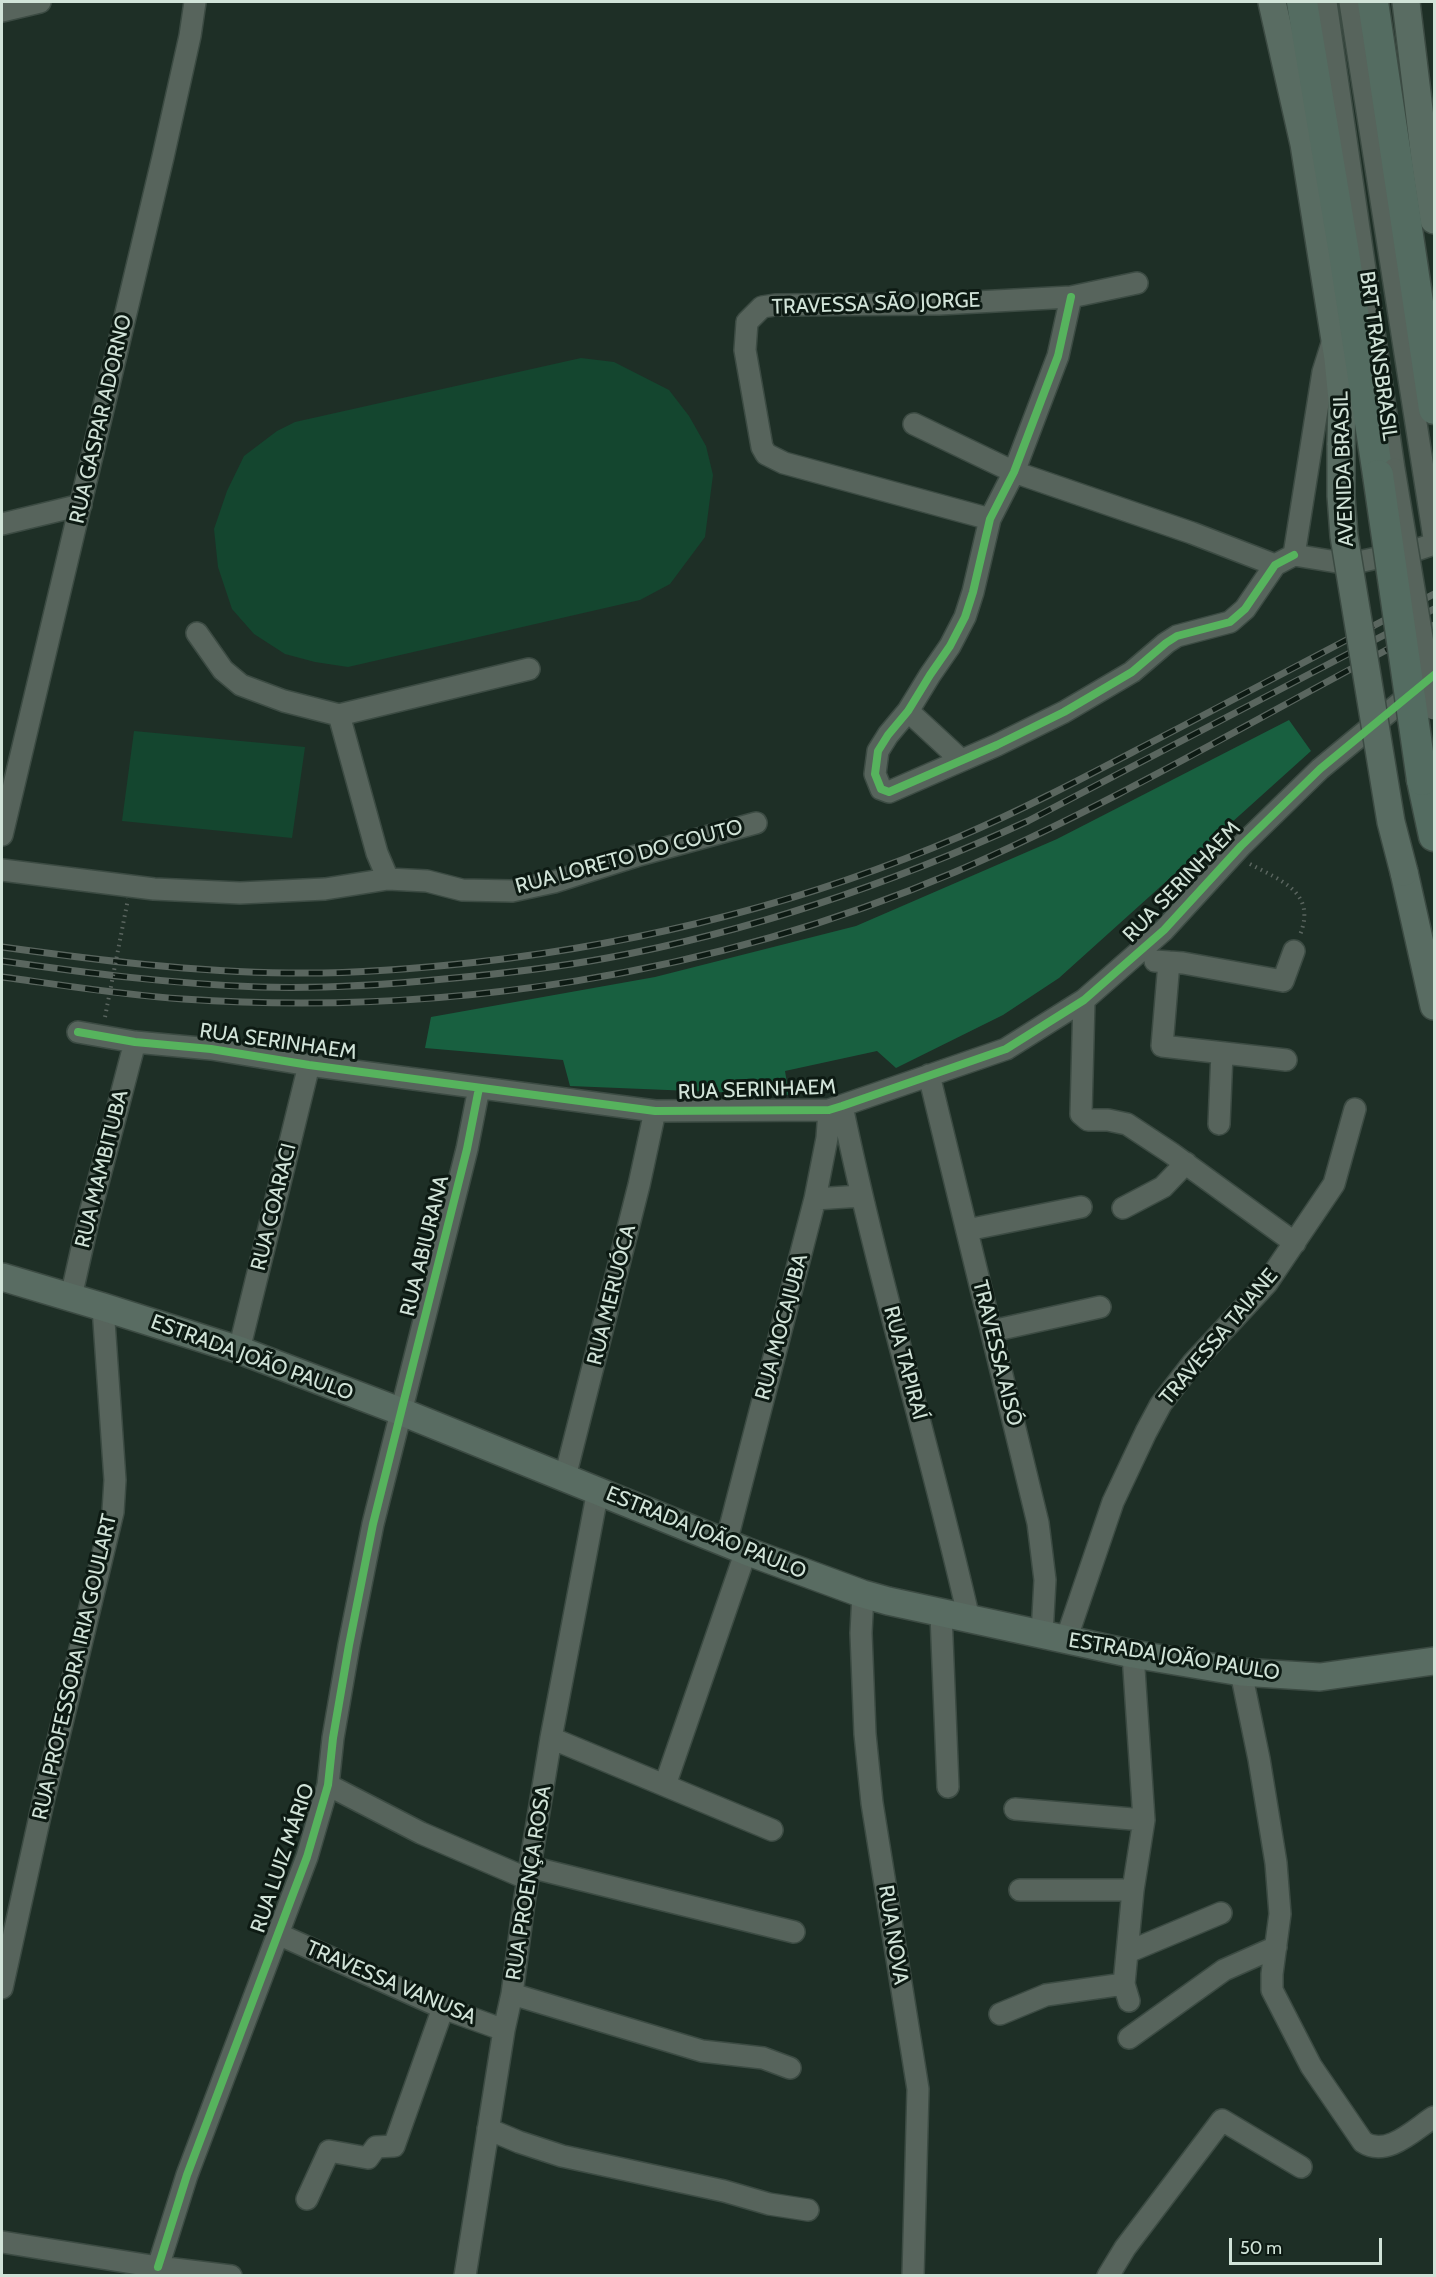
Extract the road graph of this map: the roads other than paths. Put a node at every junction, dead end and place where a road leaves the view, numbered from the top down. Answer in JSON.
{"nodes":[{"id":1,"x":40,"y":2,"type":"edge"},
{"id":2,"x":195,"y":2,"type":"edge"},
{"id":3,"x":1272,"y":2,"type":"edge"},
{"id":4,"x":1300,"y":2,"type":"edge"},
{"id":5,"x":1326,"y":2,"type":"edge"},
{"id":6,"x":1350,"y":2,"type":"edge"},
{"id":7,"x":1373,"y":2,"type":"edge"},
{"id":8,"x":1406,"y":2,"type":"edge"},
{"id":9,"x":7,"y":7,"type":"edge"},
{"id":10,"x":1434,"y":220,"type":"edge"},
{"id":11,"x":1137,"y":283,"type":"dead end"},
{"id":12,"x":1071,"y":297,"type":"junction"},
{"id":13,"x":1334,"y":336,"type":"junction"},
{"id":14,"x":1434,"y":409,"type":"edge"},
{"id":15,"x":914,"y":424,"type":"dead end"},
{"id":16,"x":1014,"y":472,"type":"junction"},
{"id":17,"x":1386,"y":472,"type":"junction"},
{"id":18,"x":81,"y":505,"type":"junction"},
{"id":19,"x":990,"y":519,"type":"junction"},
{"id":20,"x":2,"y":524,"type":"edge"},
{"id":21,"x":1434,"y":538,"type":"edge"},
{"id":22,"x":1434,"y":544,"type":"edge"},
{"id":23,"x":1294,"y":555,"type":"junction"},
{"id":24,"x":1275,"y":565,"type":"junction"},
{"id":25,"x":197,"y":633,"type":"dead end"},
{"id":26,"x":529,"y":669,"type":"dead end"},
{"id":27,"x":1434,"y":675,"type":"edge"},
{"id":28,"x":1434,"y":709,"type":"edge"},
{"id":29,"x":908,"y":711,"type":"junction"},
{"id":30,"x":339,"y":715,"type":"junction"},
{"id":31,"x":961,"y":760,"type":"junction"},
{"id":32,"x":756,"y":823,"type":"dead end"},
{"id":33,"x":2,"y":835,"type":"edge"},
{"id":34,"x":1434,"y":836,"type":"edge"},
{"id":35,"x":2,"y":870,"type":"edge"},
{"id":36,"x":388,"y":879,"type":"junction"},
{"id":37,"x":1294,"y":951,"type":"road end"},
{"id":38,"x":1132,"y":960,"type":"junction"},
{"id":39,"x":1169,"y":962,"type":"junction"},
{"id":40,"x":1084,"y":1000,"type":"junction"},
{"id":41,"x":1434,"y":1006,"type":"edge"},
{"id":42,"x":78,"y":1032,"type":"dead end"},
{"id":43,"x":135,"y":1042,"type":"junction"},
{"id":44,"x":1222,"y":1053,"type":"junction"},
{"id":45,"x":1286,"y":1060,"type":"dead end"},
{"id":46,"x":309,"y":1065,"type":"junction"},
{"id":47,"x":929,"y":1075,"type":"junction"},
{"id":48,"x":479,"y":1088,"type":"junction"},
{"id":49,"x":836,"y":1108,"type":"junction"},
{"id":50,"x":1354,"y":1109,"type":"dead end"},
{"id":51,"x":655,"y":1111,"type":"junction"},
{"id":52,"x":1219,"y":1124,"type":"dead end"},
{"id":53,"x":1186,"y":1163,"type":"junction"},
{"id":54,"x":861,"y":1196,"type":"junction"},
{"id":55,"x":815,"y":1198,"type":"junction"},
{"id":56,"x":1081,"y":1207,"type":"dead end"},
{"id":57,"x":1123,"y":1208,"type":"dead end"},
{"id":58,"x":967,"y":1230,"type":"junction"},
{"id":59,"x":1295,"y":1243,"type":"junction"},
{"id":60,"x":2,"y":1277,"type":"edge"},
{"id":61,"x":71,"y":1297,"type":"junction"},
{"id":62,"x":103,"y":1306,"type":"junction"},
{"id":63,"x":1100,"y":1308,"type":"dead end"},
{"id":64,"x":992,"y":1331,"type":"junction"},
{"id":65,"x":239,"y":1350,"type":"junction"},
{"id":66,"x":402,"y":1412,"type":"junction"},
{"id":67,"x":565,"y":1477,"type":"junction"},
{"id":68,"x":598,"y":1491,"type":"junction"},
{"id":69,"x":736,"y":1547,"type":"junction"},
{"id":70,"x":863,"y":1594,"type":"junction"},
{"id":71,"x":941,"y":1614,"type":"junction"},
{"id":72,"x":969,"y":1619,"type":"junction"},
{"id":73,"x":1054,"y":1637,"type":"junction"},
{"id":74,"x":1133,"y":1653,"type":"junction"},
{"id":75,"x":1434,"y":1661,"type":"edge"},
{"id":76,"x":1241,"y":1672,"type":"junction"},
{"id":77,"x":551,"y":1738,"type":"junction"},
{"id":78,"x":328,"y":1785,"type":"junction"},
{"id":79,"x":665,"y":1785,"type":"junction"},
{"id":80,"x":948,"y":1787,"type":"dead end"},
{"id":81,"x":1015,"y":1809,"type":"dead end"},
{"id":82,"x":1144,"y":1820,"type":"junction"},
{"id":83,"x":772,"y":1830,"type":"dead end"},
{"id":84,"x":529,"y":1873,"type":"junction"},
{"id":85,"x":1020,"y":1890,"type":"dead end"},
{"id":86,"x":1133,"y":1890,"type":"junction"},
{"id":87,"x":1221,"y":1913,"type":"dead end"},
{"id":88,"x":794,"y":1932,"type":"dead end"},
{"id":89,"x":278,"y":1934,"type":"junction"},
{"id":90,"x":1276,"y":1947,"type":"junction"},
{"id":91,"x":1128,"y":1952,"type":"junction"},
{"id":92,"x":2,"y":1988,"type":"edge"},
{"id":93,"x":512,"y":1994,"type":"junction"},
{"id":94,"x":443,"y":2008,"type":"junction"},
{"id":95,"x":999,"y":2014,"type":"dead end"},
{"id":96,"x":504,"y":2030,"type":"junction"},
{"id":97,"x":1129,"y":2038,"type":"dead end"},
{"id":98,"x":790,"y":2068,"type":"dead end"},
{"id":99,"x":1434,"y":2116,"type":"edge"},
{"id":100,"x":488,"y":2129,"type":"junction"},
{"id":101,"x":1301,"y":2167,"type":"dead end"},
{"id":102,"x":307,"y":2199,"type":"dead end"},
{"id":103,"x":808,"y":2210,"type":"dead end"},
{"id":104,"x":2,"y":2242,"type":"edge"},
{"id":105,"x":158,"y":2268,"type":"junction"},
{"id":106,"x":231,"y":2276,"type":"edge"},
{"id":107,"x":465,"y":2276,"type":"edge"},
{"id":108,"x":913,"y":2276,"type":"edge"},
{"id":109,"x":1108,"y":2276,"type":"edge"}],
"edges":[{"from":1,"to":9,"type":"street"},
{"from":2,"to":18,"type":"street","name":"RUA GASPAR ADORNO"},
{"from":3,"to":13,"type":"main road","name":"AVENIDA BRASIL"},
{"from":4,"to":17,"type":"highway","name":"AVENIDA BRASIL"},
{"from":5,"to":17,"type":"street","name":"BRT TRANSBRASIL"},
{"from":6,"to":21,"type":"street","name":"BRT TRANSBRASIL"},
{"from":7,"to":14,"type":"highway"},
{"from":8,"to":10,"type":"main road"},
{"from":11,"to":12,"type":"street","name":"TRAVESSA SĀO JORGE"},
{"from":12,"to":16,"type":"street"},
{"from":12,"to":19,"type":"street","name":"TRAVESSA SĀO JORGE"},
{"from":13,"to":23,"type":"street"},
{"from":13,"to":41,"type":"main road","name":"AVENIDA BRASIL","bridge":true},
{"from":15,"to":16,"type":"street"},
{"from":16,"to":19,"type":"street"},
{"from":16,"to":24,"type":"street"},
{"from":17,"to":28,"type":"street","name":"BRT TRANSBRASIL","bridge":true},
{"from":17,"to":34,"type":"highway","name":"AVENIDA BRASIL","bridge":true},
{"from":18,"to":20,"type":"street"},
{"from":18,"to":33,"type":"street","name":"RUA GASPAR ADORNO"},
{"from":19,"to":29,"type":"street"},
{"from":22,"to":23,"type":"street"},
{"from":23,"to":24,"type":"street"},
{"from":24,"to":31,"type":"street"},
{"from":25,"to":30,"type":"street"},
{"from":26,"to":30,"type":"street"},
{"from":27,"to":38,"type":"street","name":"RUA SERINHAEM"},
{"from":29,"to":31,"type":"street"},
{"from":29,"to":31,"type":"street"},
{"from":30,"to":36,"type":"street"},
{"from":32,"to":36,"type":"street","name":"RUA LORETO DO COUTO"},
{"from":35,"to":36,"type":"street","name":"RUA LORETO DO COUTO"},
{"from":37,"to":39,"type":"street"},
{"from":38,"to":39,"type":"street"},
{"from":38,"to":40,"type":"street","name":"RUA SERINHAEM"},
{"from":39,"to":44,"type":"street"},
{"from":40,"to":47,"type":"street","name":"RUA SERINHAEM"},
{"from":40,"to":53,"type":"street"},
{"from":42,"to":43,"type":"street","name":"RUA SERINHAEM"},
{"from":43,"to":46,"type":"street","name":"RUA SERINHAEM"},
{"from":43,"to":61,"type":"street","name":"RUA MAMBITUBA"},
{"from":44,"to":45,"type":"street"},
{"from":44,"to":52,"type":"street"},
{"from":46,"to":48,"type":"street","name":"RUA SERINHAEM"},
{"from":46,"to":65,"type":"street","name":"RUA COARACI"},
{"from":47,"to":49,"type":"street","name":"RUA SERINHAEM"},
{"from":47,"to":58,"type":"street","name":"TRAVESSA AISÓ"},
{"from":48,"to":51,"type":"street","name":"RUA SERINHAEM"},
{"from":48,"to":66,"type":"street","name":"RUA ABIURANA"},
{"from":49,"to":51,"type":"street","name":"RUA SERINHAEM"},
{"from":49,"to":54,"type":"street","name":"RUA TAPIRAÍ"},
{"from":49,"to":55,"type":"street","name":"RUA MOCAJUBA"},
{"from":50,"to":59,"type":"street","name":"TRAVESSA TAIANE"},
{"from":51,"to":67,"type":"street","name":"RUA MERUÓCA"},
{"from":53,"to":57,"type":"street"},
{"from":53,"to":59,"type":"street"},
{"from":54,"to":55,"type":"street"},
{"from":54,"to":72,"type":"street","name":"RUA TAPIRAÍ"},
{"from":55,"to":69,"type":"street","name":"RUA MOCAJUBA"},
{"from":56,"to":58,"type":"street"},
{"from":58,"to":64,"type":"street","name":"TRAVESSA AISÓ"},
{"from":59,"to":73,"type":"street","name":"TRAVESSA TAIANE"},
{"from":60,"to":61,"type":"main road","name":"ESTRADA JOÃO PAULO"},
{"from":61,"to":62,"type":"main road","name":"ESTRADA JOÃO PAULO"},
{"from":62,"to":65,"type":"main road","name":"ESTRADA JOÃO PAULO"},
{"from":62,"to":92,"type":"street","name":"RUA PROFESSORA IRIA GOULART"},
{"from":63,"to":64,"type":"street"},
{"from":64,"to":73,"type":"street","name":"TRAVESSA AISÓ"},
{"from":65,"to":66,"type":"main road","name":"ESTRADA JOÃO PAULO"},
{"from":66,"to":67,"type":"main road","name":"ESTRADA JOÃO PAULO"},
{"from":66,"to":78,"type":"street","name":"RUA LUIZ MÁRIO"},
{"from":67,"to":68,"type":"main road","name":"ESTRADA JOÃO PAULO"},
{"from":68,"to":69,"type":"main road","name":"ESTRADA JOÃO PAULO"},
{"from":68,"to":77,"type":"street","name":"RUA PROENÇA ROSA"},
{"from":69,"to":70,"type":"main road","name":"ESTRADA JOÃO PAULO"},
{"from":69,"to":79,"type":"street","name":"RUA MOCAJUBA"},
{"from":70,"to":71,"type":"main road","name":"ESTRADA JOÃO PAULO"},
{"from":70,"to":108,"type":"street","name":"RUA NOVA"},
{"from":71,"to":72,"type":"main road","name":"ESTRADA JOÃO PAULO"},
{"from":71,"to":80,"type":"street"},
{"from":72,"to":73,"type":"main road","name":"ESTRADA JOÃO PAULO"},
{"from":73,"to":74,"type":"main road","name":"ESTRADA JOÃO PAULO"},
{"from":74,"to":76,"type":"main road","name":"ESTRADA JOÃO PAULO"},
{"from":74,"to":82,"type":"street"},
{"from":75,"to":76,"type":"main road","name":"ESTRADA JOÃO PAULO"},
{"from":76,"to":90,"type":"street"},
{"from":77,"to":79,"type":"street"},
{"from":77,"to":84,"type":"street","name":"RUA PROENÇA ROSA"},
{"from":78,"to":84,"type":"street"},
{"from":78,"to":89,"type":"street","name":"RUA LUIZ MÁRIO"},
{"from":79,"to":83,"type":"street"},
{"from":81,"to":82,"type":"street"},
{"from":82,"to":86,"type":"street"},
{"from":84,"to":88,"type":"street"},
{"from":84,"to":93,"type":"street","name":"RUA PROENÇA ROSA"},
{"from":85,"to":86,"type":"street"},
{"from":86,"to":91,"type":"street"},
{"from":87,"to":91,"type":"street"},
{"from":89,"to":94,"type":"street","name":"TRAVESSA VANUSA"},
{"from":89,"to":105,"type":"street","name":"RUA LUIZ MÁRIO"},
{"from":90,"to":97,"type":"street"},
{"from":90,"to":99,"type":"street"},
{"from":91,"to":95,"type":"street"},
{"from":93,"to":96,"type":"street","name":"RUA PROENÇA ROSA"},
{"from":93,"to":98,"type":"street"},
{"from":94,"to":96,"type":"street","name":"TRAVESSA VANUSA"},
{"from":94,"to":102,"type":"street"},
{"from":96,"to":100,"type":"street","name":"RUA PROENÇA ROSA"},
{"from":100,"to":103,"type":"street"},
{"from":100,"to":107,"type":"street","name":"RUA PROENÇA ROSA"},
{"from":101,"to":109,"type":"street"},
{"from":104,"to":105,"type":"street"},
{"from":105,"to":106,"type":"street"}]}
